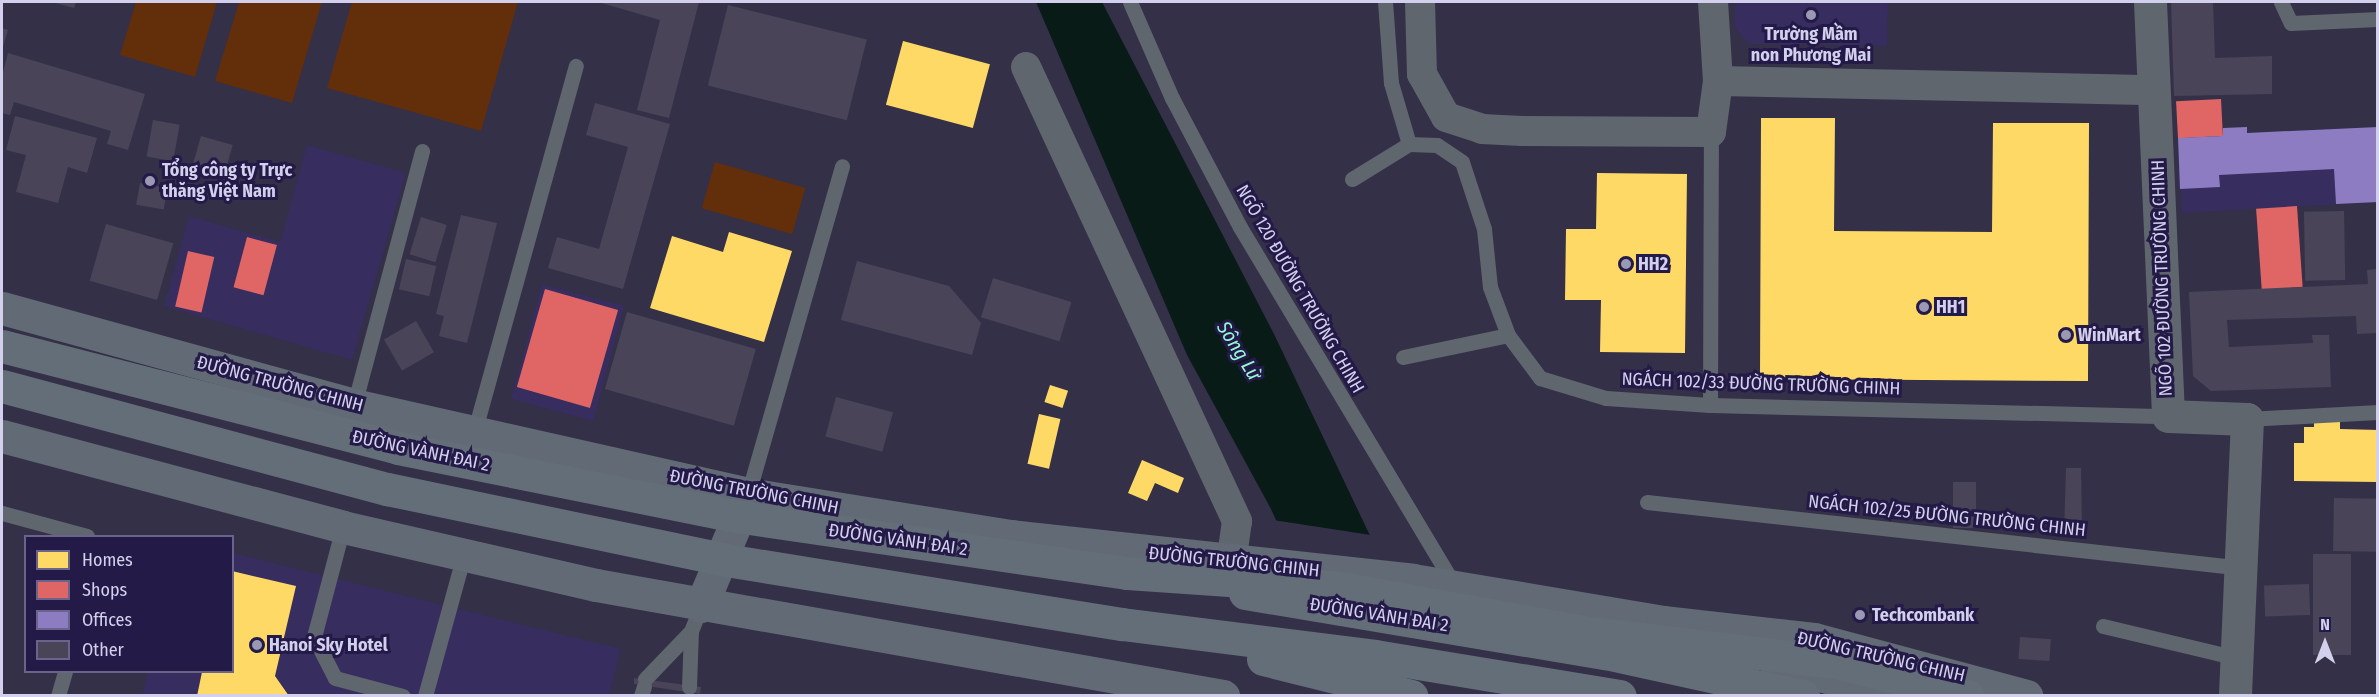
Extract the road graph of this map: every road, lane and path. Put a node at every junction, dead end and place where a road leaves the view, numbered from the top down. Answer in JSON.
{"nodes":[{"id":1,"x":1130,"y":2,"type":"edge"},
{"id":2,"x":1385,"y":2,"type":"edge"},
{"id":3,"x":1420,"y":2,"type":"edge"},
{"id":4,"x":1713,"y":2,"type":"edge"},
{"id":5,"x":2150,"y":2,"type":"edge"},
{"id":6,"x":2281,"y":2,"type":"edge"},
{"id":7,"x":2378,"y":19,"type":"edge"},
{"id":8,"x":576,"y":66,"type":"dead end"},
{"id":9,"x":1026,"y":67,"type":"dead end"},
{"id":10,"x":1718,"y":81,"type":"junction"},
{"id":11,"x":2154,"y":90,"type":"junction"},
{"id":12,"x":1711,"y":132,"type":"junction"},
{"id":13,"x":1408,"y":144,"type":"junction"},
{"id":14,"x":422,"y":151,"type":"dead end"},
{"id":15,"x":842,"y":166,"type":"dead end"},
{"id":16,"x":1352,"y":179,"type":"dead end"},
{"id":17,"x":2,"y":308,"type":"edge"},
{"id":18,"x":1508,"y":335,"type":"junction"},
{"id":19,"x":2,"y":346,"type":"edge"},
{"id":20,"x":1403,"y":357,"type":"dead end"},
{"id":21,"x":2,"y":386,"type":"edge"},
{"id":22,"x":354,"y":405,"type":"junction"},
{"id":23,"x":1710,"y":405,"type":"junction"},
{"id":24,"x":2378,"y":412,"type":"edge"},
{"id":25,"x":2168,"y":416,"type":"junction"},
{"id":26,"x":2247,"y":419,"type":"junction"},
{"id":27,"x":474,"y":434,"type":"junction"},
{"id":28,"x":2,"y":436,"type":"edge"},
{"id":29,"x":747,"y":494,"type":"junction"},
{"id":30,"x":1647,"y":502,"type":"dead end"},
{"id":31,"x":2,"y":513,"type":"edge"},
{"id":32,"x":343,"y":527,"type":"junction"},
{"id":33,"x":80,"y":535,"type":"edge"},
{"id":34,"x":464,"y":554,"type":"junction"},
{"id":35,"x":1231,"y":563,"type":"junction"},
{"id":36,"x":2243,"y":568,"type":"junction"},
{"id":37,"x":1127,"y":573,"type":"junction"},
{"id":38,"x":1455,"y":586,"type":"junction"},
{"id":39,"x":696,"y":618,"type":"junction"},
{"id":40,"x":1663,"y":622,"type":"junction"},
{"id":41,"x":1122,"y":624,"type":"junction"},
{"id":42,"x":2103,"y":626,"type":"dead end"},
{"id":43,"x":2237,"y":658,"type":"junction"},
{"id":44,"x":64,"y":673,"type":"edge"},
{"id":45,"x":643,"y":686,"type":"edge"},
{"id":46,"x":688,"y":692,"type":"edge"},
{"id":47,"x":58,"y":696,"type":"edge"},
{"id":48,"x":403,"y":696,"type":"edge"},
{"id":49,"x":425,"y":696,"type":"edge"},
{"id":50,"x":1223,"y":696,"type":"edge"},
{"id":51,"x":1410,"y":696,"type":"edge"},
{"id":52,"x":1620,"y":696,"type":"edge"},
{"id":53,"x":1803,"y":696,"type":"edge"},
{"id":54,"x":1893,"y":696,"type":"edge"},
{"id":55,"x":1968,"y":696,"type":"edge"},
{"id":56,"x":2026,"y":696,"type":"edge"},
{"id":57,"x":2235,"y":696,"type":"edge"}],
"edges":[{"from":1,"to":38,"type":"lane","name":"NGÕ 120 ĐƯỜNG TRƯỜNG CHINH"},
{"from":2,"to":13,"type":"lane"},
{"from":3,"to":12,"type":"street"},
{"from":4,"to":10,"type":"street"},
{"from":5,"to":11,"type":"street","name":"NGÕ 102 ĐƯỜNG TRƯỜNG CHINH"},
{"from":6,"to":7,"type":"lane"},
{"from":8,"to":27,"type":"lane"},
{"from":9,"to":35,"type":"street"},
{"from":10,"to":11,"type":"street"},
{"from":10,"to":12,"type":"street"},
{"from":11,"to":25,"type":"street","name":"NGÕ 102 ĐƯỜNG TRƯỜNG CHINH"},
{"from":12,"to":23,"type":"lane"},
{"from":13,"to":16,"type":"lane"},
{"from":13,"to":18,"type":"lane","name":"NGÁCH 102/33 ĐƯỜNG TRƯỜNG CHINH"},
{"from":14,"to":22,"type":"lane"},
{"from":15,"to":29,"type":"lane"},
{"from":17,"to":22,"type":"main road","name":"ĐƯỜNG TRƯỜNG CHINH"},
{"from":18,"to":20,"type":"lane"},
{"from":18,"to":23,"type":"lane","name":"NGÁCH 102/33 ĐƯỜNG TRƯỜNG CHINH"},
{"from":19,"to":37,"type":"highway","name":"ĐƯỜNG VÀNH ĐAI 2","bridge":true},
{"from":21,"to":41,"type":"highway","bridge":true},
{"from":22,"to":27,"type":"main road","name":"ĐƯỜNG TRƯỜNG CHINH"},
{"from":23,"to":25,"type":"lane","name":"NGÁCH 102/33 ĐƯỜNG TRƯỜNG CHINH"},
{"from":24,"to":26,"type":"lane"},
{"from":25,"to":26,"type":"street","name":"NGÕ 102 ĐƯỜNG TRƯỜNG CHINH"},
{"from":26,"to":36,"type":"street"},
{"from":27,"to":29,"type":"main road","name":"ĐƯỜNG TRƯỜNG CHINH"},
{"from":28,"to":32,"type":"main road"},
{"from":29,"to":35,"type":"main road","name":"ĐƯỜNG TRƯỜNG CHINH"},
{"from":29,"to":39,"type":"main road"},
{"from":30,"to":36,"type":"lane","name":"NGÁCH 102/25 ĐƯỜNG TRƯỜNG CHINH"},
{"from":31,"to":33,"type":"lane"},
{"from":32,"to":34,"type":"main road"},
{"from":32,"to":48,"type":"lane"},
{"from":34,"to":39,"type":"main road"},
{"from":34,"to":49,"type":"lane"},
{"from":35,"to":38,"type":"main road","name":"ĐƯỜNG TRƯỜNG CHINH"},
{"from":36,"to":43,"type":"street"},
{"from":37,"to":53,"type":"highway","name":"ĐƯỜNG VÀNH ĐAI 2","bridge":true},
{"from":37,"to":55,"type":"highway","bridge":true},
{"from":38,"to":40,"type":"main road","name":"ĐƯỜNG TRƯỜNG CHINH"},
{"from":39,"to":45,"type":"lane"},
{"from":39,"to":46,"type":"lane"},
{"from":39,"to":50,"type":"main road"},
{"from":40,"to":54,"type":"main road","name":"ĐƯỜNG TRƯỜNG CHINH"},
{"from":40,"to":56,"type":"main road","name":"ĐƯỜNG TRƯỜNG CHINH"},
{"from":41,"to":51,"type":"highway"},
{"from":41,"to":52,"type":"highway"},
{"from":42,"to":43,"type":"lane"},
{"from":43,"to":57,"type":"street"},
{"from":44,"to":47,"type":"lane"}]}
